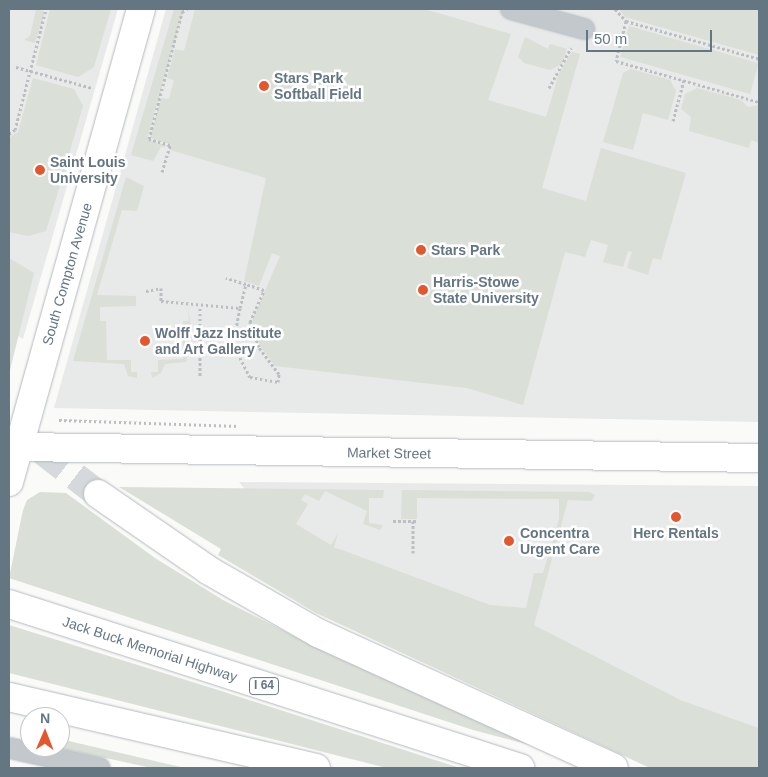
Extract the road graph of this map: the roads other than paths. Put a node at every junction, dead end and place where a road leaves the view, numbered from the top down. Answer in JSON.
{"nodes":[{"id":1,"x":141,"y":9,"type":"edge"},
{"id":2,"x":511,"y":9,"type":"edge"},
{"id":3,"x":584,"y":29,"type":"dead end"},
{"id":4,"x":12,"y":448,"type":"edge"},
{"id":5,"x":759,"y":458,"type":"edge"},
{"id":6,"x":9,"y":482,"type":"edge"},
{"id":7,"x":98,"y":494,"type":"tunnel mouth"},
{"id":8,"x":9,"y":604,"type":"edge"},
{"id":9,"x":9,"y":697,"type":"edge"},
{"id":10,"x":9,"y":748,"type":"edge"},
{"id":11,"x":100,"y":768,"type":"edge"},
{"id":12,"x":316,"y":768,"type":"edge"},
{"id":13,"x":520,"y":768,"type":"edge"},
{"id":14,"x":614,"y":768,"type":"edge"}],
"edges":[{"from":1,"to":4,"type":"main road","name":"South Compton Avenue"},
{"from":2,"to":3,"type":"street"},
{"from":4,"to":5,"type":"main road","name":"Market Street"},
{"from":4,"to":6,"type":"main road","name":"South Compton Avenue"},
{"from":7,"to":14,"type":"main road"},
{"from":8,"to":13,"type":"main road","name":"Jack Buck Memorial Highway","number":"I 64"},
{"from":9,"to":12,"type":"main road"},
{"from":10,"to":11,"type":"street"}]}
